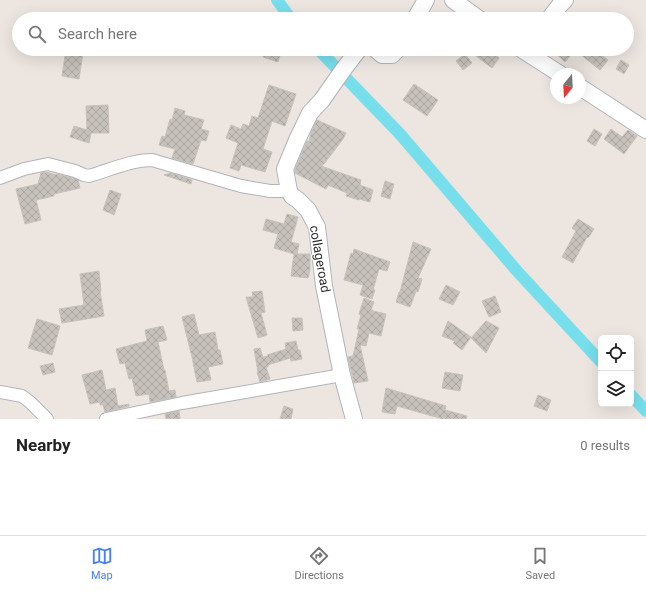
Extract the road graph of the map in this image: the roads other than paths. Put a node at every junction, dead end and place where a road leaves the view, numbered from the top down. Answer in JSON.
{"nodes":[{"id":1,"x":426,"y":0,"type":"edge"},
{"id":2,"x":453,"y":0,"type":"edge"},
{"id":3,"x":565,"y":0,"type":"edge"},
{"id":4,"x":419,"y":12,"type":"edge"},
{"id":5,"x":469,"y":12,"type":"edge"},
{"id":6,"x":554,"y":12,"type":"edge"},
{"id":7,"x":354,"y":56,"type":"edge"},
{"id":8,"x":532,"y":56,"type":"edge"},
{"id":9,"x":551,"y":68,"type":"edge"},
{"id":10,"x":586,"y":91,"type":"edge"},
{"id":11,"x":646,"y":130,"type":"edge"},
{"id":12,"x":0,"y":178,"type":"edge"},
{"id":13,"x":289,"y":191,"type":"junction"},
{"id":14,"x":342,"y":375,"type":"junction"},
{"id":15,"x":0,"y":392,"type":"edge"},
{"id":16,"x":46,"y":419,"type":"edge"},
{"id":17,"x":106,"y":419,"type":"edge"},
{"id":18,"x":354,"y":419,"type":"edge"}],
"edges":[{"from":1,"to":4,"type":"street"},
{"from":2,"to":5,"type":"street"},
{"from":3,"to":6,"type":"street"},
{"from":7,"to":13,"type":"street"},
{"from":8,"to":9,"type":"street"},
{"from":10,"to":11,"type":"street"},
{"from":12,"to":13,"type":"street"},
{"from":13,"to":14,"type":"street","name":"collageroad"},
{"from":14,"to":17,"type":"street"},
{"from":14,"to":18,"type":"street","name":"collageroad"},
{"from":15,"to":16,"type":"street"}]}
